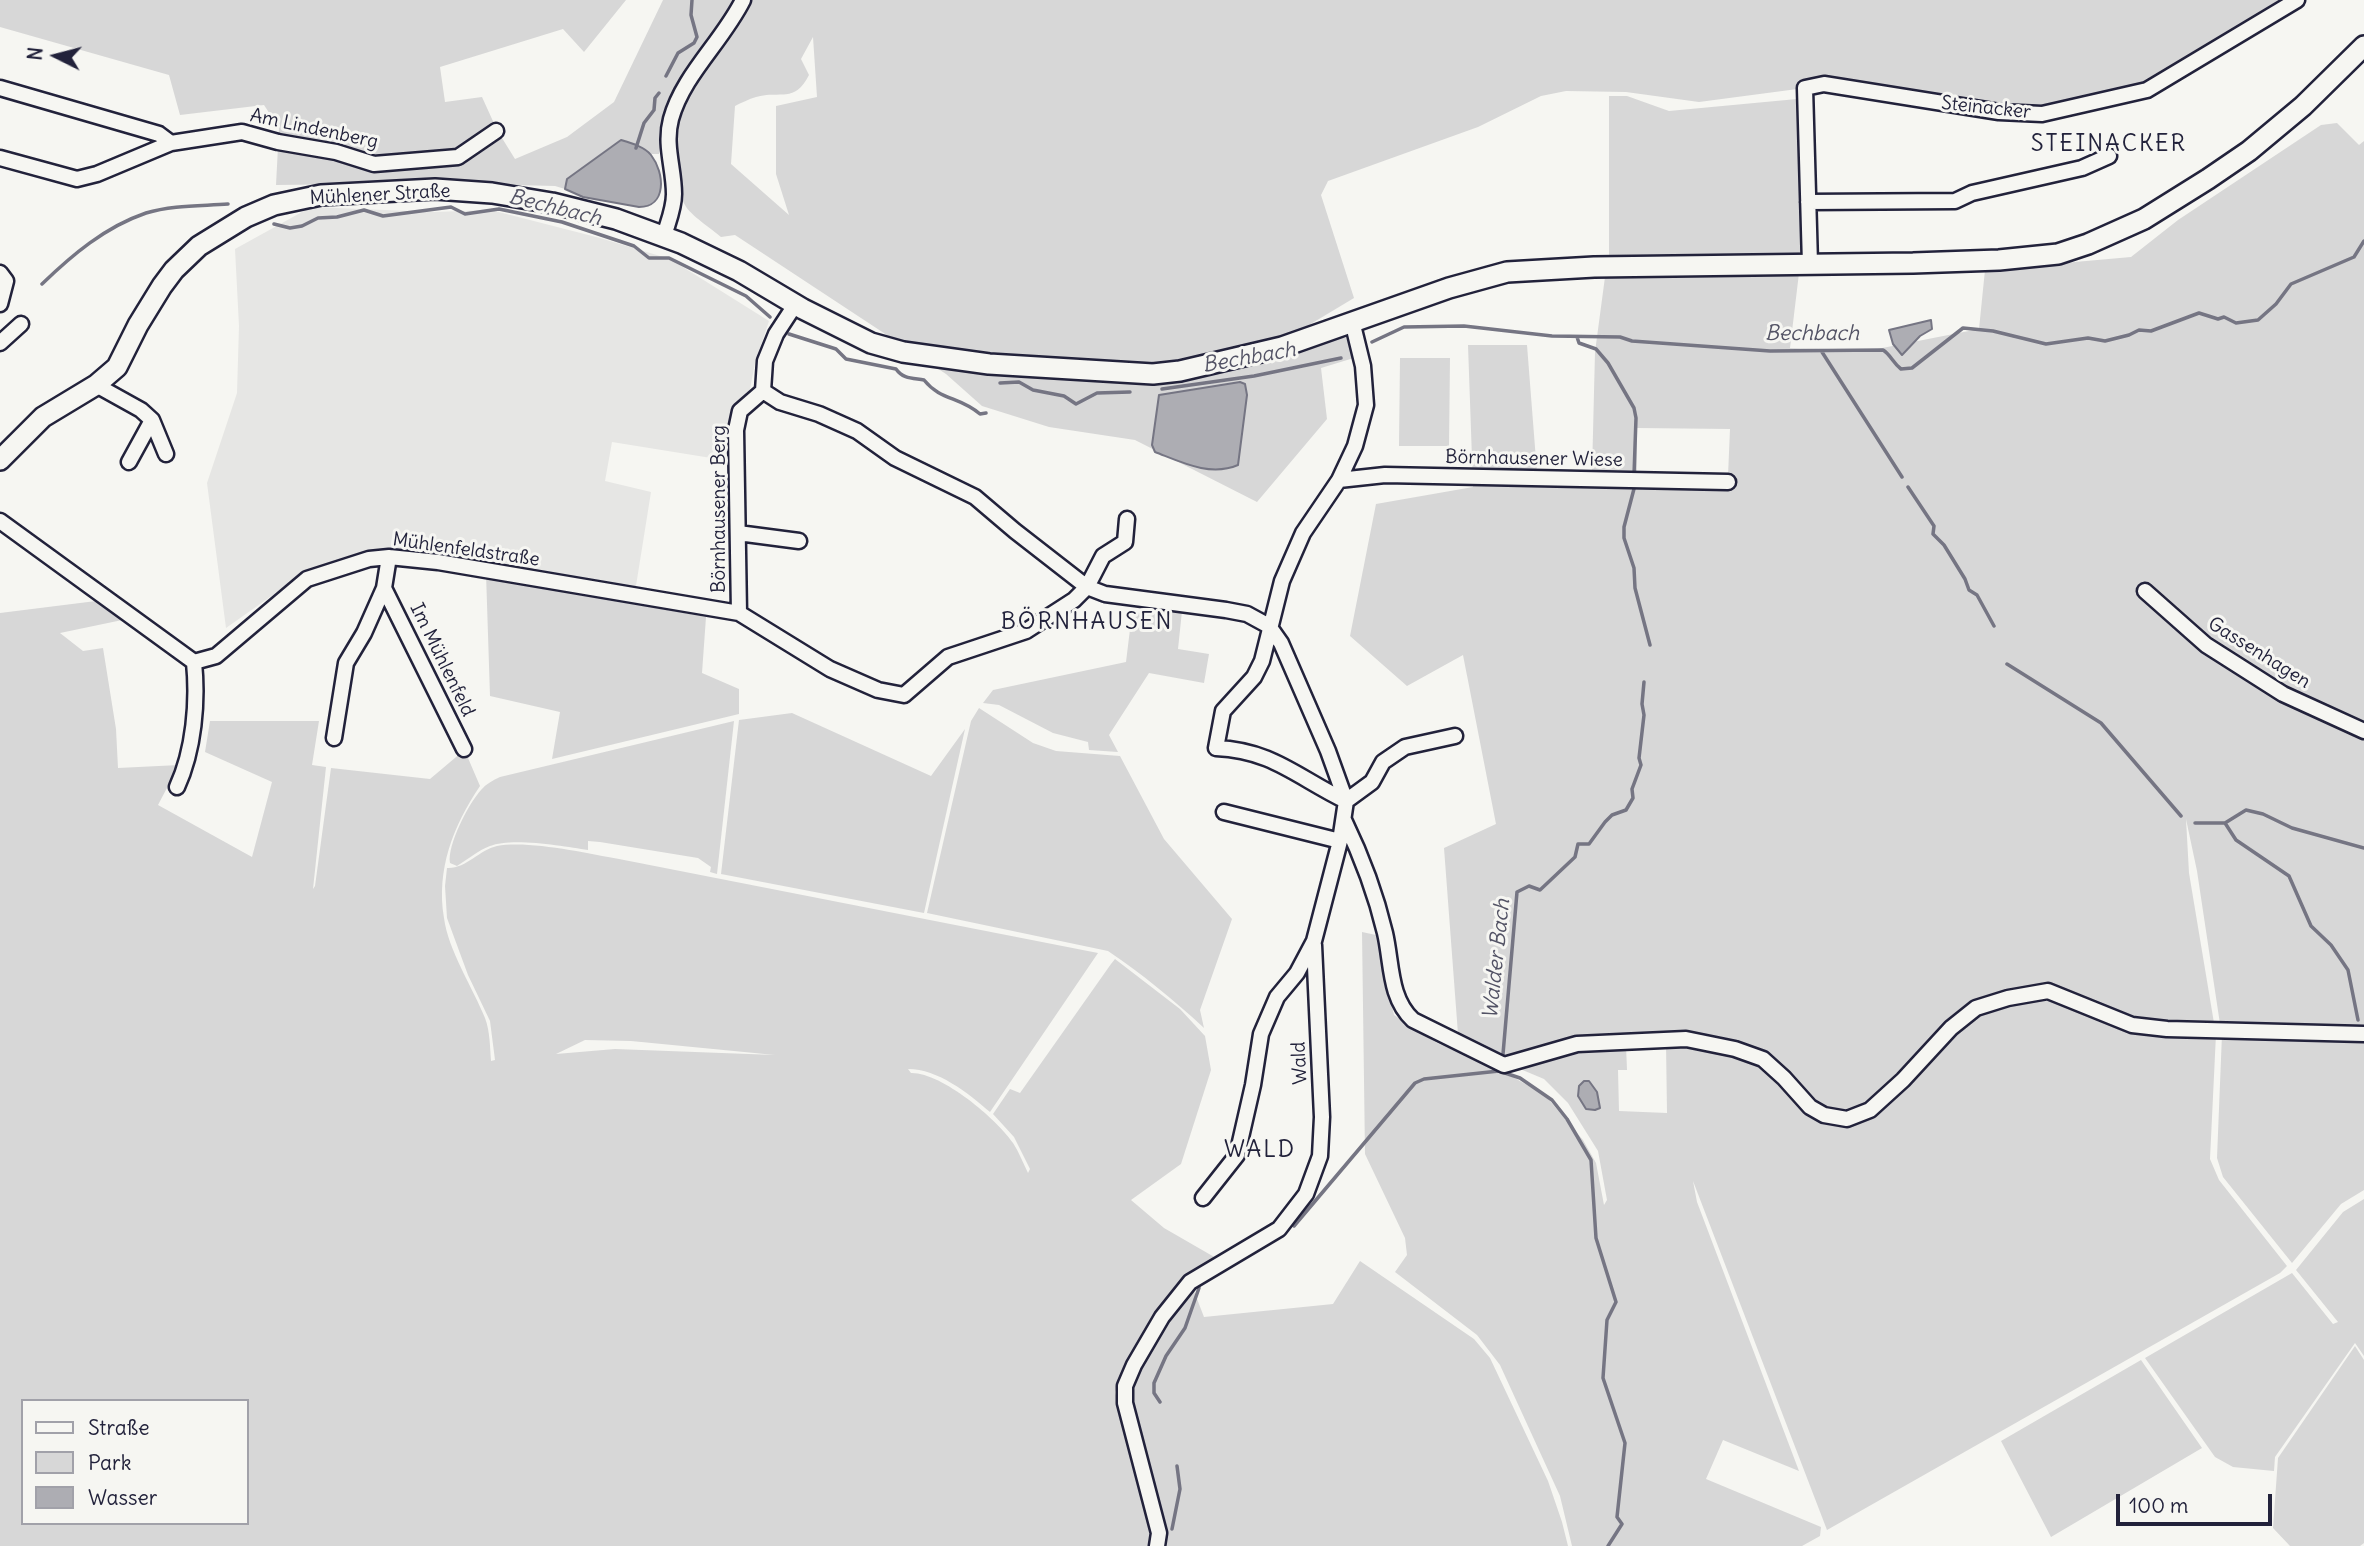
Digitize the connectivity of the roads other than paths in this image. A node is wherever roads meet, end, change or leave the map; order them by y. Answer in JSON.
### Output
{"nodes":[{"id":1,"x":743,"y":0,"type":"edge"},
{"id":2,"x":2297,"y":0,"type":"edge"},
{"id":3,"x":2364,"y":46,"type":"edge"},
{"id":4,"x":0,"y":88,"type":"edge"},
{"id":5,"x":496,"y":131,"type":"dead end"},
{"id":6,"x":171,"y":143,"type":"junction"},
{"id":7,"x":2109,"y":156,"type":"dead end"},
{"id":8,"x":0,"y":158,"type":"edge"},
{"id":9,"x":1808,"y":202,"type":"junction"},
{"id":10,"x":664,"y":236,"type":"junction"},
{"id":11,"x":1810,"y":264,"type":"junction"},
{"id":12,"x":0,"y":273,"type":"edge"},
{"id":13,"x":0,"y":304,"type":"edge"},
{"id":14,"x":799,"y":307,"type":"junction"},
{"id":15,"x":1352,"y":321,"type":"junction"},
{"id":16,"x":21,"y":324,"type":"dead end"},
{"id":17,"x":0,"y":343,"type":"edge"},
{"id":18,"x":96,"y":385,"type":"junction"},
{"id":19,"x":763,"y":391,"type":"junction"},
{"id":20,"x":152,"y":420,"type":"junction"},
{"id":21,"x":166,"y":454,"type":"dead end"},
{"id":22,"x":0,"y":460,"type":"edge"},
{"id":23,"x":129,"y":462,"type":"dead end"},
{"id":24,"x":1339,"y":480,"type":"junction"},
{"id":25,"x":1728,"y":482,"type":"dead end"},
{"id":26,"x":1127,"y":519,"type":"dead end"},
{"id":27,"x":3,"y":529,"type":"edge"},
{"id":28,"x":738,"y":533,"type":"junction"},
{"id":29,"x":799,"y":541,"type":"dead end"},
{"id":30,"x":389,"y":557,"type":"junction"},
{"id":31,"x":1087,"y":587,"type":"junction"},
{"id":32,"x":384,"y":588,"type":"junction"},
{"id":33,"x":2144,"y":590,"type":"dead end"},
{"id":34,"x":739,"y":613,"type":"junction"},
{"id":35,"x":1269,"y":626,"type":"junction"},
{"id":36,"x":194,"y":662,"type":"junction"},
{"id":37,"x":2364,"y":731,"type":"edge"},
{"id":38,"x":1455,"y":736,"type":"dead end"},
{"id":39,"x":334,"y":738,"type":"dead end"},
{"id":40,"x":464,"y":749,"type":"dead end"},
{"id":41,"x":177,"y":786,"type":"dead end"},
{"id":42,"x":1346,"y":801,"type":"junction"},
{"id":43,"x":1224,"y":812,"type":"dead end"},
{"id":44,"x":1344,"y":819,"type":"junction"},
{"id":45,"x":1340,"y":841,"type":"junction"},
{"id":46,"x":1314,"y":942,"type":"junction"},
{"id":47,"x":2364,"y":1034,"type":"edge"},
{"id":48,"x":1203,"y":1198,"type":"dead end"},
{"id":49,"x":1157,"y":1546,"type":"edge"}],
"edges":[{"from":1,"to":10,"type":"street"},
{"from":2,"to":9,"type":"street","name":"Steinacker"},
{"from":3,"to":11,"type":"main road"},
{"from":4,"to":6,"type":"street"},
{"from":5,"to":6,"type":"street","name":"Am Lindenberg"},
{"from":6,"to":8,"type":"street","name":"Am Lindenberg"},
{"from":7,"to":9,"type":"street"},
{"from":9,"to":11,"type":"street","name":"Steinacker"},
{"from":10,"to":14,"type":"main road","name":"Mühlener Straße"},
{"from":10,"to":18,"type":"main road","name":"Mühlener Straße"},
{"from":11,"to":15,"type":"main road","name":"Mühlener Straße"},
{"from":12,"to":13,"type":"street"},
{"from":14,"to":15,"type":"main road","name":"Mühlener Straße"},
{"from":14,"to":19,"type":"street"},
{"from":15,"to":24,"type":"street"},
{"from":16,"to":17,"type":"street"},
{"from":18,"to":20,"type":"street"},
{"from":18,"to":22,"type":"main road","name":"Mühlener Straße"},
{"from":19,"to":28,"type":"street","name":"Börnhausener Berg"},
{"from":19,"to":31,"type":"street"},
{"from":20,"to":21,"type":"street"},
{"from":20,"to":23,"type":"street"},
{"from":24,"to":25,"type":"street","name":"Börnhausener Wiese"},
{"from":24,"to":35,"type":"street"},
{"from":26,"to":31,"type":"street"},
{"from":27,"to":36,"type":"street"},
{"from":28,"to":29,"type":"street"},
{"from":28,"to":34,"type":"street","name":"Börnhausener Berg"},
{"from":30,"to":32,"type":"street","name":"Im Mühlenfeld"},
{"from":30,"to":34,"type":"street","name":"Mühlenfeldstraße"},
{"from":30,"to":36,"type":"street","name":"Mühlenfeldstraße"},
{"from":31,"to":34,"type":"street","name":"Börnhausener Berg"},
{"from":31,"to":35,"type":"street"},
{"from":32,"to":39,"type":"street","name":"Im Mühlenfeld"},
{"from":32,"to":40,"type":"street","name":"Im Mühlenfeld"},
{"from":33,"to":37,"type":"street","name":"Gassenhagen"},
{"from":35,"to":42,"type":"street"},
{"from":35,"to":42,"type":"street"},
{"from":36,"to":41,"type":"street"},
{"from":38,"to":42,"type":"street"},
{"from":42,"to":44,"type":"street"},
{"from":43,"to":45,"type":"street"},
{"from":44,"to":45,"type":"street"},
{"from":44,"to":47,"type":"street"},
{"from":45,"to":46,"type":"street"},
{"from":46,"to":48,"type":"street","name":"Wald"},
{"from":46,"to":49,"type":"street","name":"Wald"}]}
